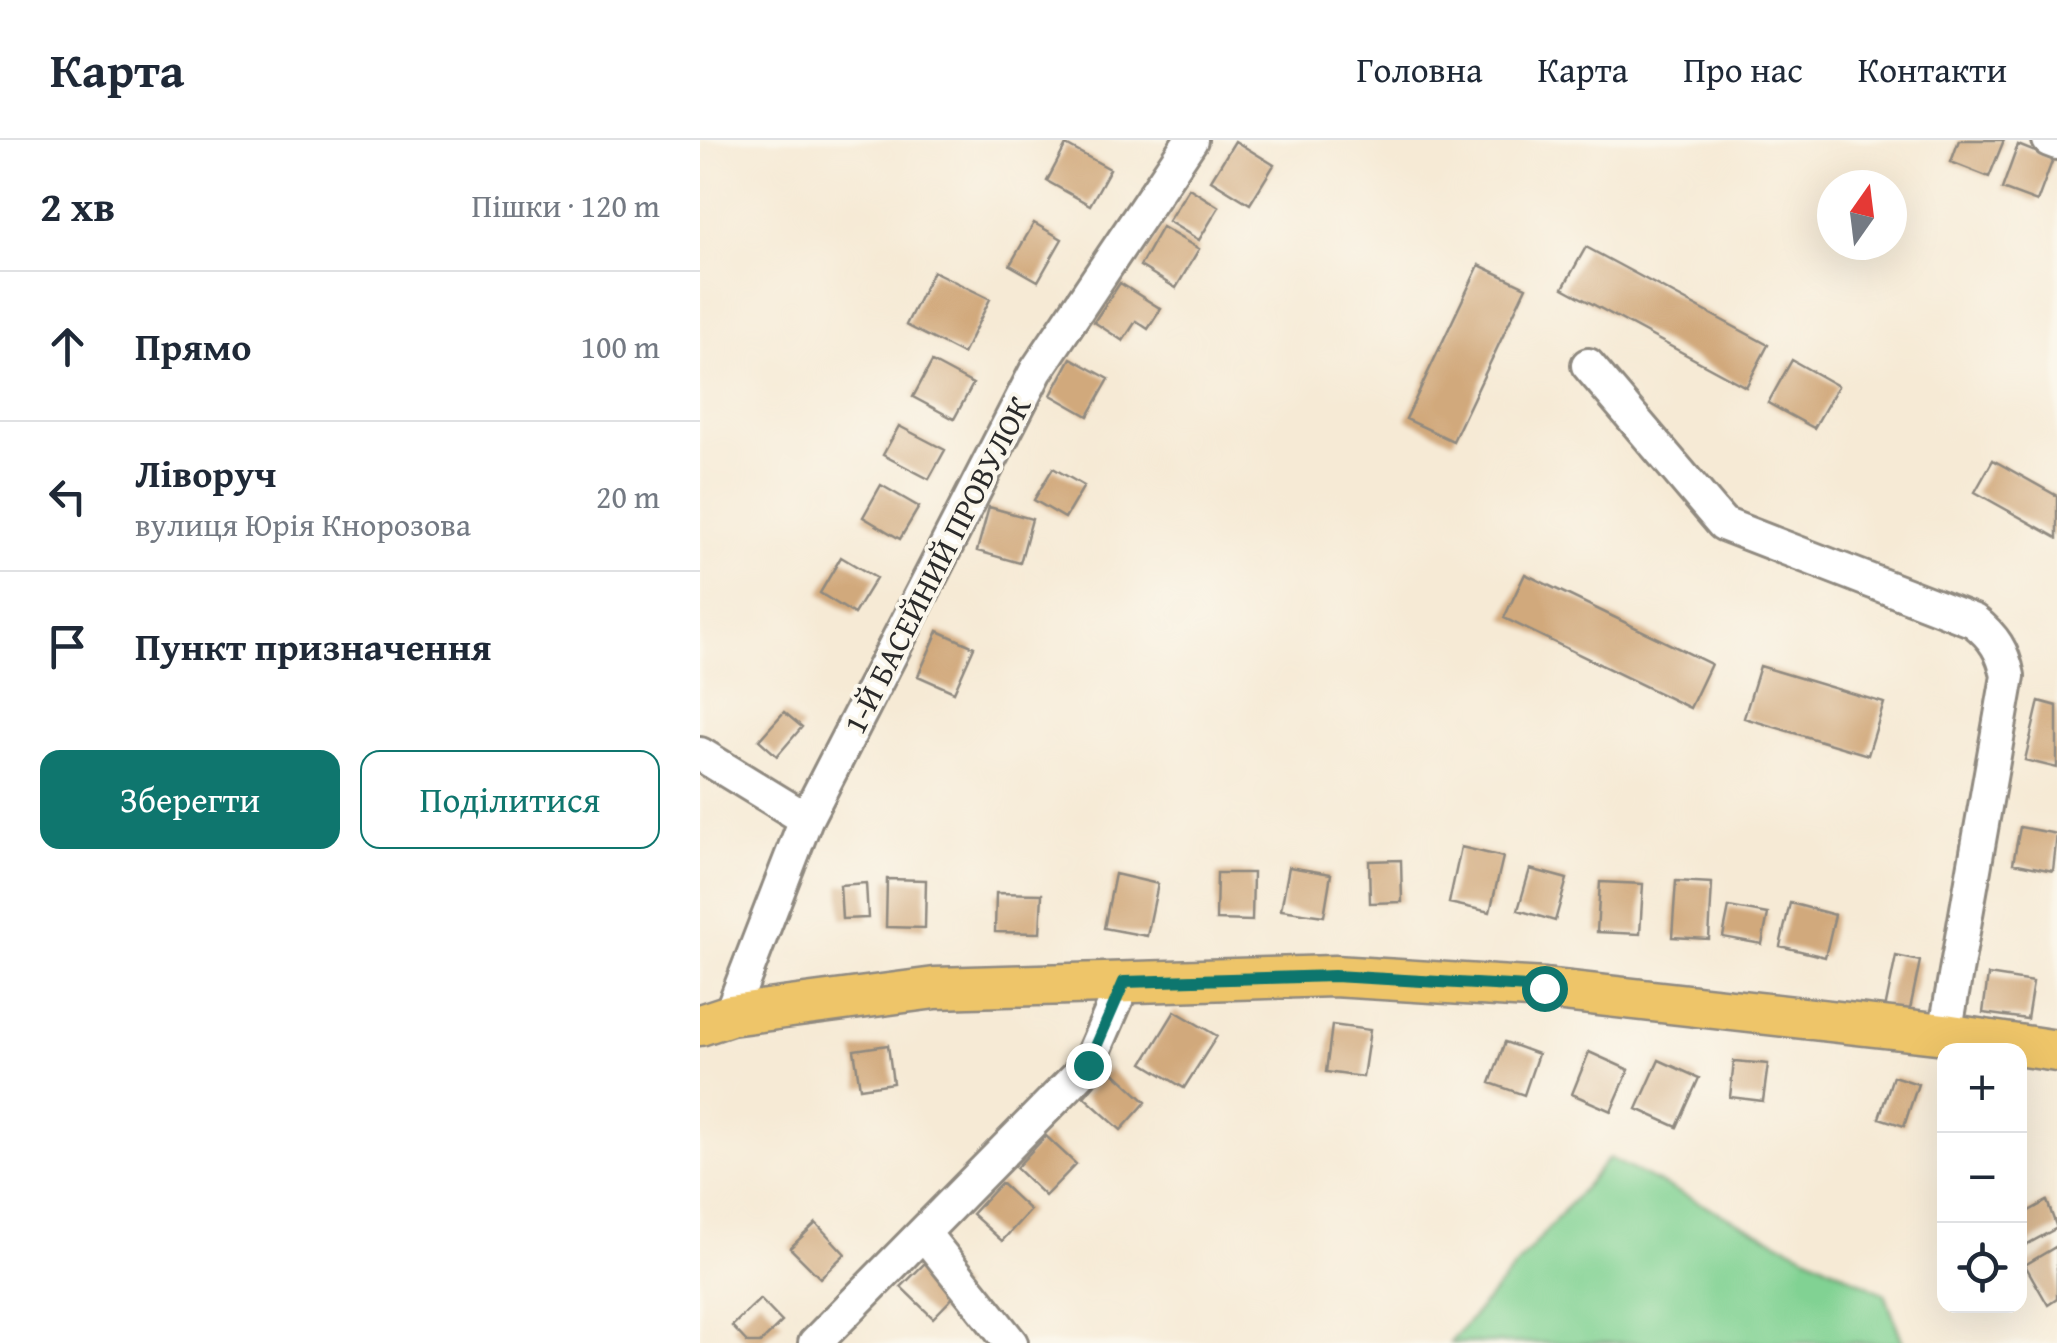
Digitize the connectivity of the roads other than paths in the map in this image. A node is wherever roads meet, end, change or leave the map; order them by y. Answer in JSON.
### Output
{"nodes":[{"id":1,"x":1191,"y":140,"type":"edge"},
{"id":2,"x":2049,"y":140,"type":"edge"},
{"id":3,"x":2057,"y":143,"type":"edge"},
{"id":4,"x":1588,"y":365,"type":"dead end"},
{"id":5,"x":700,"y":754,"type":"edge"},
{"id":6,"x":806,"y":819,"type":"junction"},
{"id":7,"x":1124,"y":982,"type":"junction"},
{"id":8,"x":715,"y":1020,"type":"edge"},
{"id":9,"x":1945,"y":1034,"type":"junction"},
{"id":10,"x":2057,"y":1052,"type":"edge"},
{"id":11,"x":925,"y":1235,"type":"junction"},
{"id":12,"x":815,"y":1343,"type":"edge"},
{"id":13,"x":1011,"y":1343,"type":"edge"}],
"edges":[{"from":1,"to":6,"type":"street","name":"1-Й БАСЕЙНИЙ ПРОВУЛОК"},
{"from":2,"to":3,"type":"street"},
{"from":4,"to":9,"type":"street"},
{"from":5,"to":6,"type":"street"},
{"from":6,"to":8,"type":"street","name":"1-Й БАСЕЙНИЙ ПРОВУЛОК"},
{"from":7,"to":8,"type":"main road"},
{"from":7,"to":9,"type":"main road"},
{"from":7,"to":11,"type":"street"},
{"from":9,"to":10,"type":"main road"},
{"from":11,"to":12,"type":"street"},
{"from":11,"to":13,"type":"street"}]}
